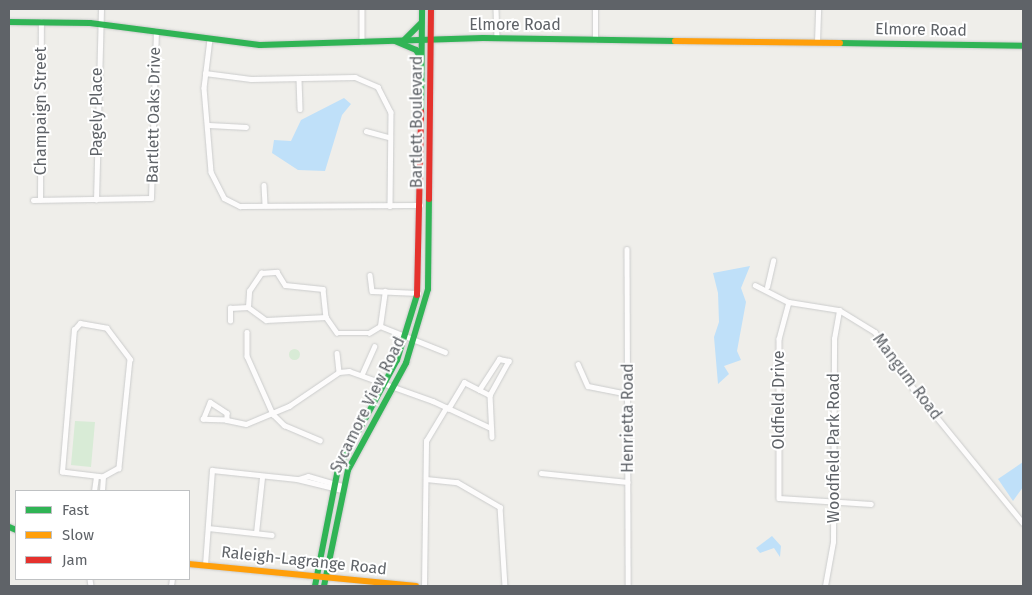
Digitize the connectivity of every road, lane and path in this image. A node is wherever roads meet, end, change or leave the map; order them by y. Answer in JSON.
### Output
{"nodes":[{"id":1,"x":101,"y":9,"type":"edge"},
{"id":2,"x":362,"y":9,"type":"edge"},
{"id":3,"x":422,"y":9,"type":"edge"},
{"id":4,"x":431,"y":9,"type":"edge"},
{"id":5,"x":496,"y":9,"type":"edge"},
{"id":6,"x":595,"y":9,"type":"edge"},
{"id":7,"x":818,"y":9,"type":"edge"},
{"id":8,"x":9,"y":22,"type":"edge"},
{"id":9,"x":41,"y":22,"type":"junction"},
{"id":10,"x":422,"y":22,"type":"junction"},
{"id":11,"x":99,"y":24,"type":"junction"},
{"id":12,"x":156,"y":31,"type":"junction"},
{"id":13,"x":497,"y":38,"type":"junction"},
{"id":14,"x":210,"y":39,"type":"junction"},
{"id":15,"x":393,"y":40,"type":"junction"},
{"id":16,"x":404,"y":40,"type":"junction"},
{"id":17,"x":422,"y":40,"type":"junction"},
{"id":18,"x":432,"y":40,"type":"junction"},
{"id":19,"x":595,"y":40,"type":"junction"},
{"id":20,"x":362,"y":42,"type":"junction"},
{"id":21,"x":817,"y":42,"type":"junction"},
{"id":22,"x":1023,"y":46,"type":"edge"},
{"id":23,"x":422,"y":59,"type":"junction"},
{"id":24,"x":205,"y":72,"type":"junction"},
{"id":25,"x":299,"y":79,"type":"junction"},
{"id":26,"x":300,"y":109,"type":"dead end"},
{"id":27,"x":209,"y":125,"type":"junction"},
{"id":28,"x":246,"y":127,"type":"dead end"},
{"id":29,"x":366,"y":131,"type":"dead end"},
{"id":30,"x":422,"y":136,"type":"junction"},
{"id":31,"x":431,"y":136,"type":"junction"},
{"id":32,"x":389,"y":137,"type":"junction"},
{"id":33,"x":264,"y":185,"type":"dead end"},
{"id":34,"x":33,"y":200,"type":"dead end"},
{"id":35,"x":40,"y":200,"type":"junction"},
{"id":36,"x":96,"y":200,"type":"junction"},
{"id":37,"x":265,"y":205,"type":"junction"},
{"id":38,"x":422,"y":205,"type":"junction"},
{"id":39,"x":390,"y":206,"type":"junction"},
{"id":40,"x":422,"y":234,"type":"joint"},
{"id":41,"x":430,"y":234,"type":"joint"},
{"id":42,"x":627,"y":249,"type":"dead end"},
{"id":43,"x":773,"y":261,"type":"dead end"},
{"id":44,"x":421,"y":266,"type":"junction"},
{"id":45,"x":430,"y":266,"type":"junction"},
{"id":46,"x":370,"y":275,"type":"dead end"},
{"id":47,"x":756,"y":285,"type":"dead end"},
{"id":48,"x":767,"y":288,"type":"junction"},
{"id":49,"x":385,"y":291,"type":"junction"},
{"id":50,"x":418,"y":293,"type":"junction"},
{"id":51,"x":789,"y":302,"type":"junction"},
{"id":52,"x":248,"y":307,"type":"junction"},
{"id":53,"x":839,"y":310,"type":"junction"},
{"id":54,"x":326,"y":317,"type":"junction"},
{"id":55,"x":230,"y":321,"type":"dead end"},
{"id":56,"x":380,"y":326,"type":"junction"},
{"id":57,"x":248,"y":332,"type":"dead end"},
{"id":58,"x":412,"y":335,"type":"junction"},
{"id":59,"x":374,"y":347,"type":"dead end"},
{"id":60,"x":337,"y":352,"type":"dead end"},
{"id":61,"x":445,"y":352,"type":"dead end"},
{"id":62,"x":578,"y":364,"type":"dead end"},
{"id":63,"x":339,"y":372,"type":"junction"},
{"id":64,"x":362,"y":374,"type":"junction"},
{"id":65,"x":388,"y":385,"type":"junction"},
{"id":66,"x":479,"y":390,"type":"junction"},
{"id":67,"x":628,"y":394,"type":"junction"},
{"id":68,"x":490,"y":395,"type":"junction"},
{"id":69,"x":447,"y":409,"type":"junction"},
{"id":70,"x":273,"y":414,"type":"junction"},
{"id":71,"x":227,"y":420,"type":"junction"},
{"id":72,"x":491,"y":428,"type":"junction"},
{"id":73,"x":492,"y":437,"type":"dead end"},
{"id":74,"x":320,"y":440,"type":"dead end"},
{"id":75,"x":542,"y":473,"type":"dead end"},
{"id":76,"x":96,"y":477,"type":"junction"},
{"id":77,"x":103,"y":477,"type":"junction"},
{"id":78,"x":262,"y":478,"type":"junction"},
{"id":79,"x":426,"y":479,"type":"junction"},
{"id":80,"x":628,"y":482,"type":"junction"},
{"id":81,"x":334,"y":485,"type":"junction"},
{"id":82,"x":343,"y":488,"type":"junction"},
{"id":83,"x":94,"y":490,"type":"edge"},
{"id":84,"x":102,"y":490,"type":"edge"},
{"id":85,"x":834,"y":502,"type":"junction"},
{"id":86,"x":871,"y":504,"type":"dead end"},
{"id":87,"x":328,"y":509,"type":"junction"},
{"id":88,"x":337,"y":510,"type":"junction"},
{"id":89,"x":1023,"y":523,"type":"edge"},
{"id":90,"x":208,"y":528,"type":"junction"},
{"id":91,"x":256,"y":533,"type":"junction"},
{"id":92,"x":272,"y":535,"type":"dead end"},
{"id":93,"x":323,"y":539,"type":"junction"},
{"id":94,"x":331,"y":540,"type":"junction"},
{"id":95,"x":190,"y":564,"type":"edge"},
{"id":96,"x":205,"y":565,"type":"junction"},
{"id":97,"x":317,"y":575,"type":"junction"},
{"id":98,"x":325,"y":576,"type":"junction"},
{"id":99,"x":315,"y":586,"type":"edge"},
{"id":100,"x":324,"y":586,"type":"edge"},
{"id":101,"x":416,"y":586,"type":"edge"},
{"id":102,"x":424,"y":586,"type":"edge"},
{"id":103,"x":504,"y":586,"type":"edge"},
{"id":104,"x":628,"y":586,"type":"edge"},
{"id":105,"x":825,"y":586,"type":"edge"}],
"edges":[{"from":1,"to":11,"type":"street","name":"Pagely Place"},
{"from":2,"to":20,"type":"street"},
{"from":3,"to":10,"type":"main road","name":"Bartlett Boulevard"},
{"from":4,"to":18,"type":"main road","name":"Bartlett Boulevard"},
{"from":5,"to":13,"type":"street"},
{"from":6,"to":19,"type":"street"},
{"from":7,"to":21,"type":"street"},
{"from":8,"to":9,"type":"main road","name":"Elmore Road"},
{"from":9,"to":11,"type":"main road","name":"Elmore Road"},
{"from":9,"to":35,"type":"street","name":"Champaign Street"},
{"from":10,"to":16,"type":"main road"},
{"from":10,"to":17,"type":"main road","name":"Bartlett Boulevard"},
{"from":11,"to":12,"type":"main road","name":"Elmore Road"},
{"from":11,"to":36,"type":"street","name":"Pagely Place"},
{"from":12,"to":14,"type":"main road","name":"Elmore Road"},
{"from":12,"to":36,"type":"street","name":"Bartlett Oaks Drive"},
{"from":13,"to":18,"type":"main road","name":"Elmore Road"},
{"from":13,"to":19,"type":"main road","name":"Elmore Road"},
{"from":14,"to":20,"type":"main road","name":"Elmore Road"},
{"from":14,"to":24,"type":"street"},
{"from":15,"to":16,"type":"main road","name":"Elmore Road"},
{"from":15,"to":20,"type":"main road","name":"Elmore Road"},
{"from":15,"to":23,"type":"main road"},
{"from":16,"to":17,"type":"main road","name":"Elmore Road"},
{"from":17,"to":18,"type":"main road","name":"Elmore Road"},
{"from":17,"to":23,"type":"main road","name":"Bartlett Boulevard"},
{"from":18,"to":31,"type":"main road","name":"Bartlett Boulevard"},
{"from":19,"to":21,"type":"main road","name":"Elmore Road"},
{"from":21,"to":22,"type":"main road","name":"Elmore Road"},
{"from":23,"to":30,"type":"main road","name":"Bartlett Boulevard"},
{"from":24,"to":25,"type":"street"},
{"from":24,"to":27,"type":"street"},
{"from":25,"to":26,"type":"street"},
{"from":25,"to":32,"type":"street"},
{"from":27,"to":28,"type":"street"},
{"from":27,"to":37,"type":"street"},
{"from":29,"to":32,"type":"street"},
{"from":30,"to":31,"type":"main road"},
{"from":30,"to":38,"type":"main road","name":"Bartlett Boulevard"},
{"from":31,"to":41,"type":"main road","name":"Bartlett Boulevard"},
{"from":32,"to":39,"type":"street"},
{"from":33,"to":37,"type":"street"},
{"from":34,"to":35,"type":"street"},
{"from":35,"to":36,"type":"street"},
{"from":37,"to":39,"type":"street"},
{"from":38,"to":39,"type":"street"},
{"from":38,"to":40,"type":"main road","name":"Bartlett Boulevard"},
{"from":40,"to":44,"type":"main road","name":"Sycamore View Road"},
{"from":41,"to":45,"type":"main road","name":"Sycamore View Road"},
{"from":42,"to":67,"type":"street","name":"Henrietta Road"},
{"from":43,"to":48,"type":"street"},
{"from":44,"to":45,"type":"main road"},
{"from":44,"to":50,"type":"main road","name":"Sycamore View Road"},
{"from":45,"to":58,"type":"main road","name":"Sycamore View Road"},
{"from":46,"to":49,"type":"street"},
{"from":47,"to":48,"type":"street","name":"Mangum Road"},
{"from":48,"to":51,"type":"street","name":"Mangum Road"},
{"from":49,"to":50,"type":"street"},
{"from":49,"to":56,"type":"street"},
{"from":50,"to":58,"type":"main road","name":"Sycamore View Road"},
{"from":51,"to":53,"type":"street","name":"Mangum Road"},
{"from":51,"to":85,"type":"street","name":"Oldfield Drive"},
{"from":52,"to":54,"type":"street"},
{"from":52,"to":54,"type":"street"},
{"from":52,"to":55,"type":"street"},
{"from":53,"to":85,"type":"street","name":"Woodfield Park Road"},
{"from":53,"to":89,"type":"street","name":"Mangum Road"},
{"from":54,"to":56,"type":"street"},
{"from":56,"to":58,"type":"street"},
{"from":57,"to":70,"type":"street"},
{"from":58,"to":61,"type":"street"},
{"from":58,"to":65,"type":"main road","name":"Sycamore View Road"},
{"from":59,"to":64,"type":"street"},
{"from":60,"to":63,"type":"street"},
{"from":62,"to":67,"type":"street"},
{"from":63,"to":64,"type":"street"},
{"from":63,"to":70,"type":"street"},
{"from":64,"to":65,"type":"street"},
{"from":65,"to":69,"type":"street"},
{"from":65,"to":81,"type":"main road","name":"Sycamore View Road"},
{"from":65,"to":82,"type":"main road","name":"Sycamore View Road"},
{"from":66,"to":68,"type":"street"},
{"from":66,"to":68,"type":"street"},
{"from":66,"to":69,"type":"street"},
{"from":67,"to":80,"type":"street","name":"Henrietta Road"},
{"from":68,"to":72,"type":"street"},
{"from":69,"to":72,"type":"street"},
{"from":69,"to":79,"type":"street"},
{"from":70,"to":71,"type":"street"},
{"from":70,"to":74,"type":"street"},
{"from":71,"to":71,"type":"street"},
{"from":72,"to":73,"type":"street"},
{"from":75,"to":80,"type":"street"},
{"from":76,"to":77,"type":"street"},
{"from":76,"to":77,"type":"street"},
{"from":76,"to":83,"type":"street"},
{"from":77,"to":84,"type":"street"},
{"from":78,"to":81,"type":"street"},
{"from":78,"to":90,"type":"street"},
{"from":78,"to":91,"type":"street"},
{"from":79,"to":102,"type":"street"},
{"from":79,"to":103,"type":"street"},
{"from":80,"to":104,"type":"street","name":"Henrietta Road"},
{"from":81,"to":82,"type":"street"},
{"from":81,"to":87,"type":"main road","name":"Sycamore View Road"},
{"from":82,"to":88,"type":"main road","name":"Sycamore View Road"},
{"from":85,"to":86,"type":"street"},
{"from":85,"to":105,"type":"street","name":"Woodfield Park Road"},
{"from":87,"to":88,"type":"main road"},
{"from":87,"to":93,"type":"main road","name":"Sycamore View Road"},
{"from":88,"to":94,"type":"main road","name":"Sycamore View Road"},
{"from":90,"to":91,"type":"street"},
{"from":90,"to":96,"type":"street"},
{"from":91,"to":92,"type":"street"},
{"from":93,"to":94,"type":"main road"},
{"from":93,"to":97,"type":"main road","name":"Sycamore View Road"},
{"from":94,"to":98,"type":"main road","name":"Sycamore View Road"},
{"from":95,"to":96,"type":"main road","name":"Raleigh-Lagrange Road"},
{"from":96,"to":97,"type":"main road","name":"Raleigh-Lagrange Road"},
{"from":97,"to":98,"type":"main road","name":"Raleigh-Lagrange Road"},
{"from":97,"to":99,"type":"main road","name":"Sycamore View Road"},
{"from":98,"to":100,"type":"main road","name":"Sycamore View Road"},
{"from":98,"to":101,"type":"main road","name":"Raleigh-Lagrange Road"}]}
